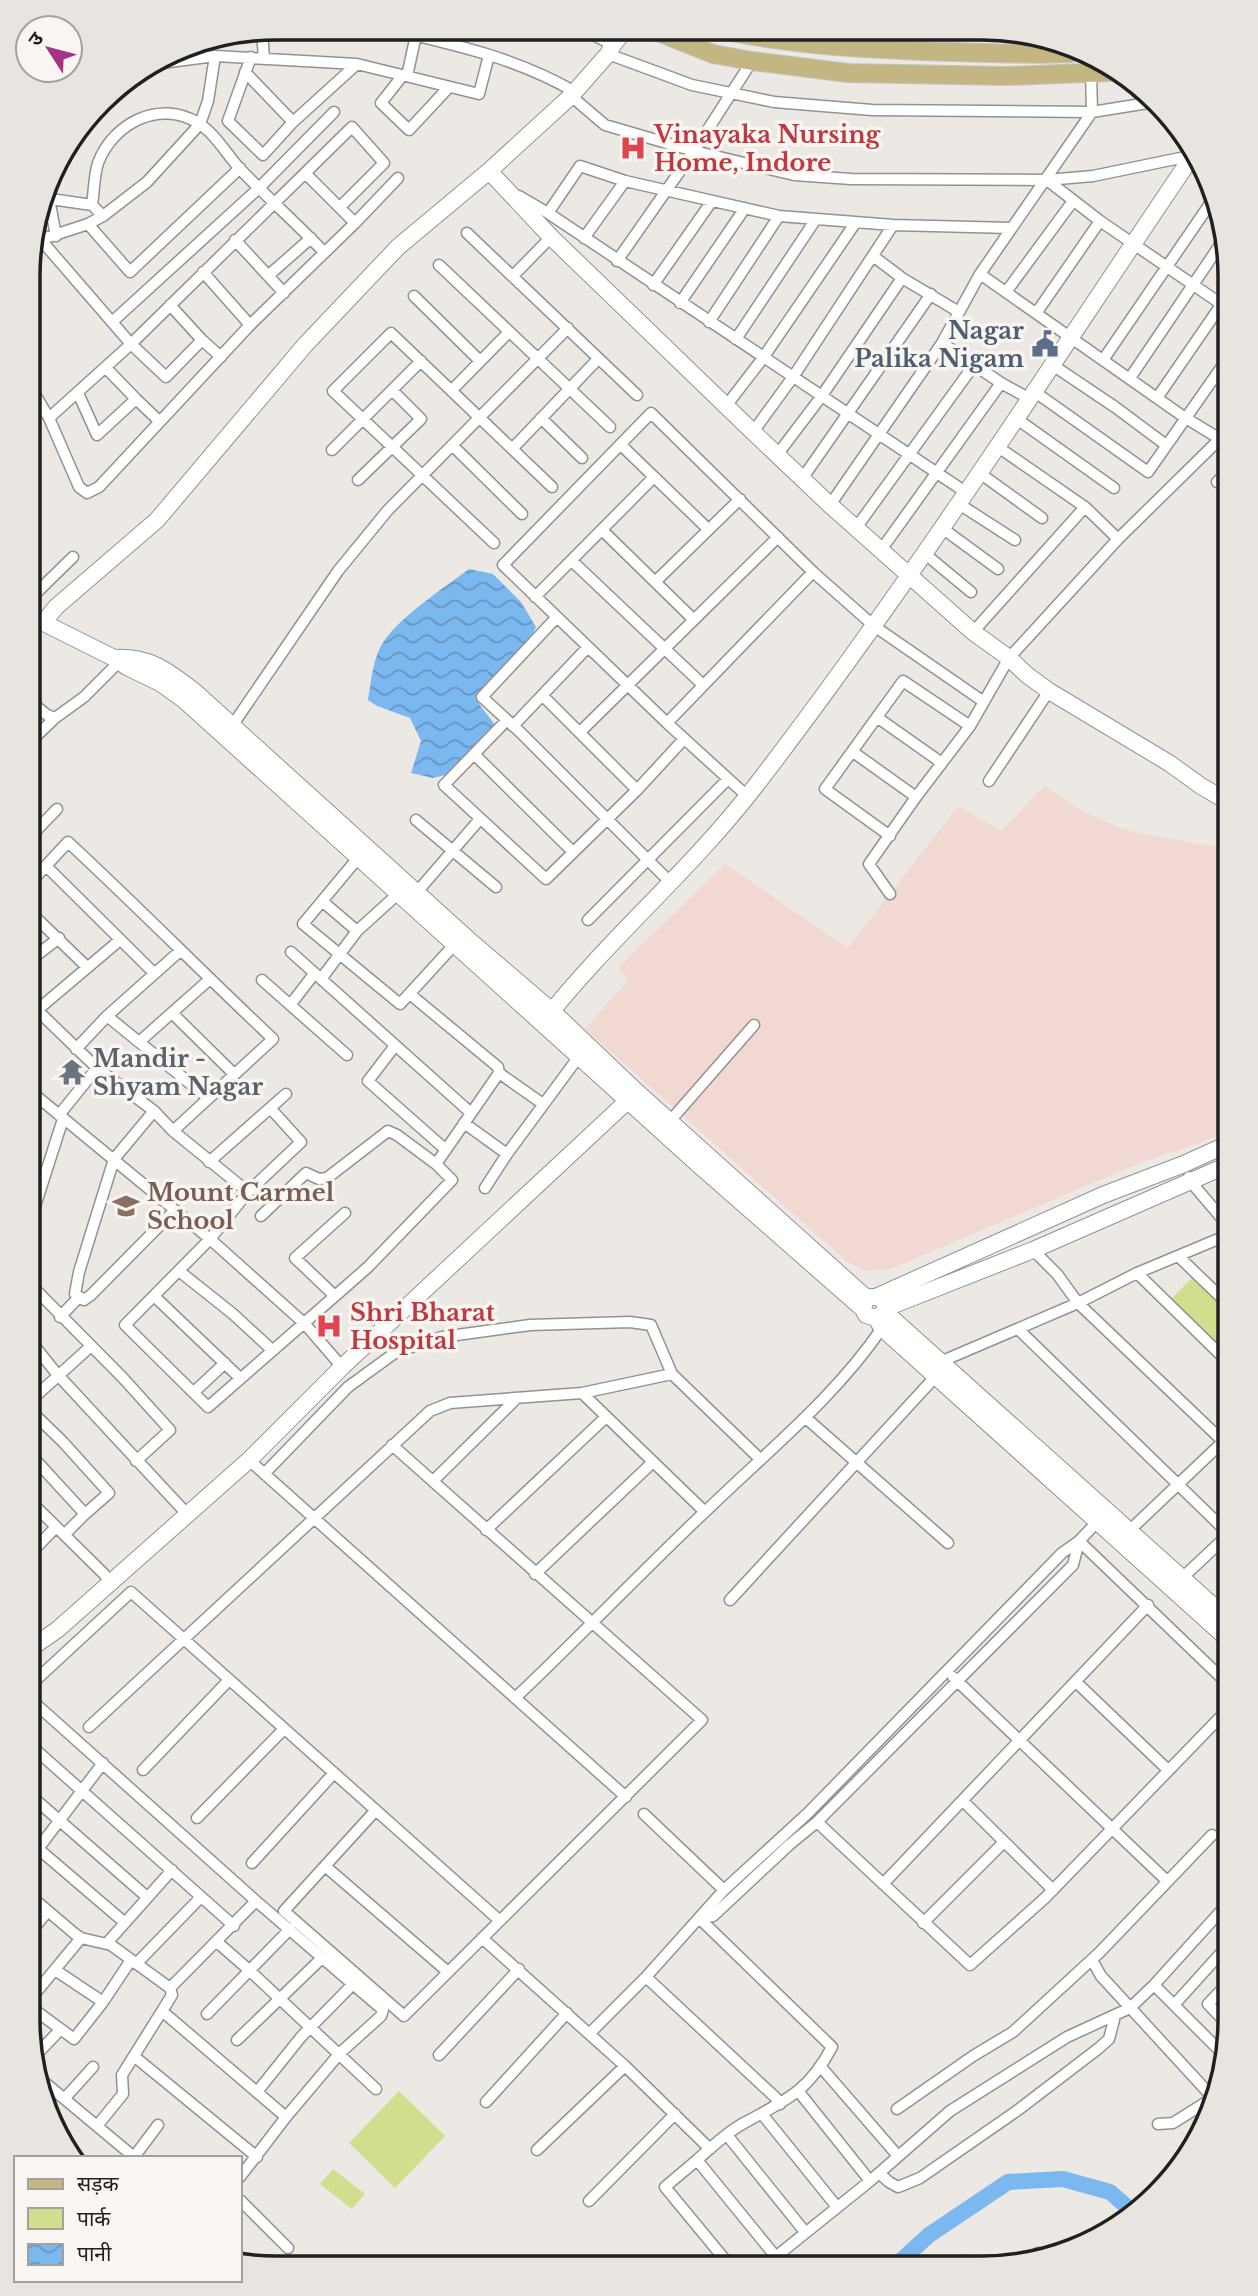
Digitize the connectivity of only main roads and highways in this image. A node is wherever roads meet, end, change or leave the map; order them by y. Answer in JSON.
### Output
{"nodes":[{"id":1,"x":678,"y":40,"type":"edge"},
{"id":2,"x":775,"y":40,"type":"edge"},
{"id":3,"x":1053,"y":52,"type":"edge"},
{"id":4,"x":1099,"y":72,"type":"edge"}],
"edges":[{"from":1,"to":4,"type":"main road"},
{"from":2,"to":3,"type":"main road"}]}
